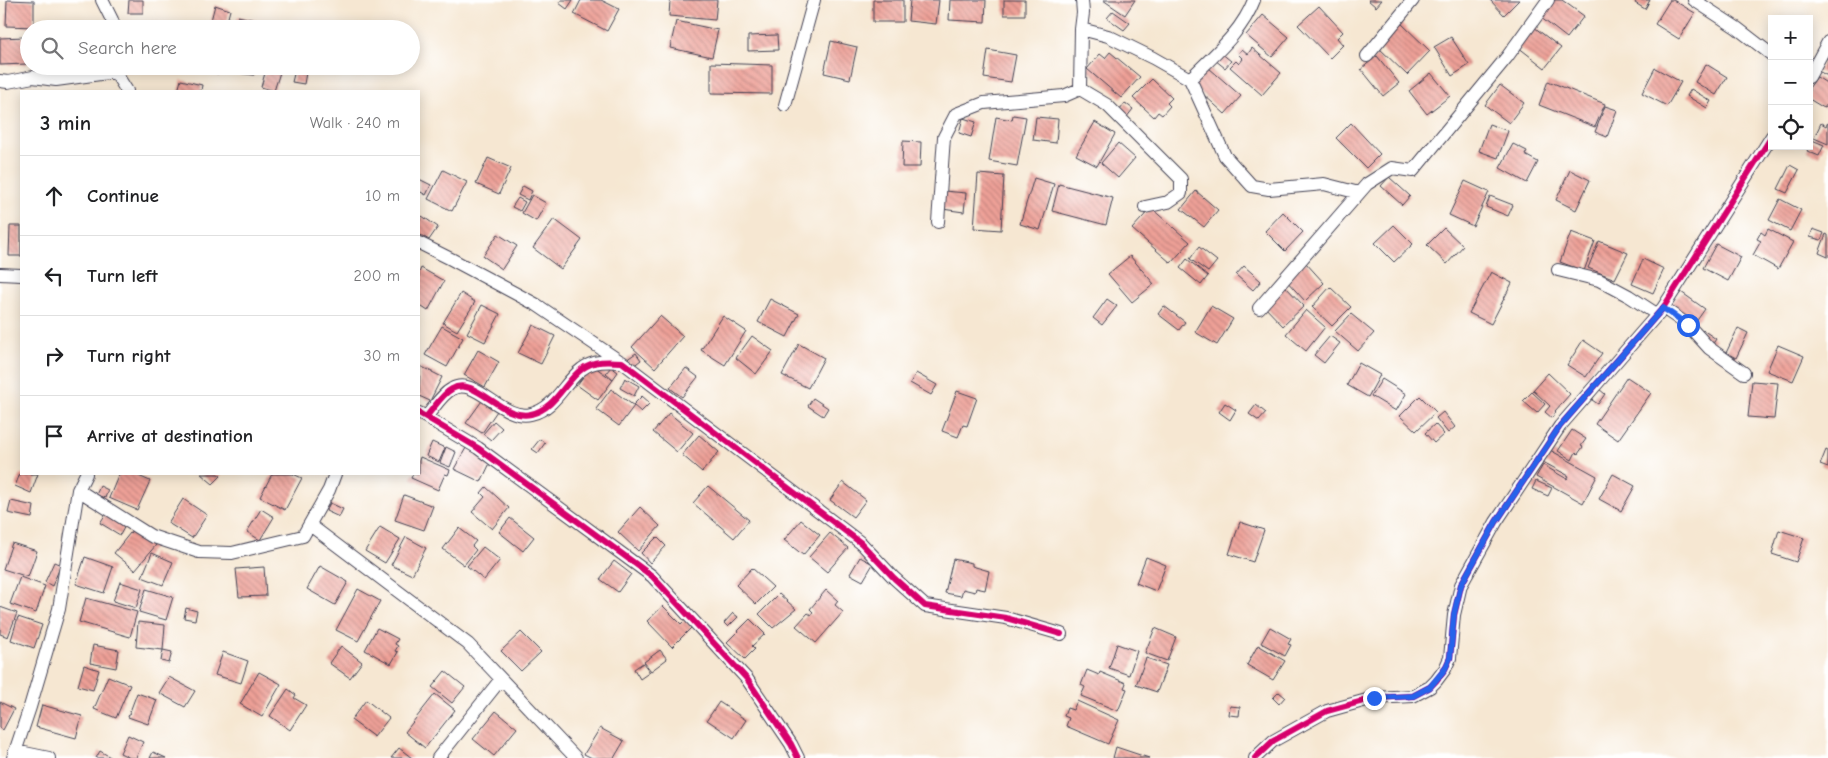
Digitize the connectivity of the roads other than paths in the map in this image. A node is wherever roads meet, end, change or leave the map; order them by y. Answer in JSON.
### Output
{"nodes":[{"id":1,"x":102,"y":0,"type":"edge"},
{"id":2,"x":814,"y":0,"type":"edge"},
{"id":3,"x":1082,"y":0,"type":"edge"},
{"id":4,"x":1254,"y":0,"type":"edge"},
{"id":5,"x":1413,"y":0,"type":"edge"},
{"id":6,"x":1548,"y":0,"type":"edge"},
{"id":7,"x":1694,"y":0,"type":"edge"},
{"id":8,"x":112,"y":20,"type":"edge"},
{"id":9,"x":1081,"y":28,"type":"junction"},
{"id":10,"x":1828,"y":42,"type":"edge"},
{"id":11,"x":1768,"y":52,"type":"edge"},
{"id":12,"x":1367,"y":56,"type":"dead end"},
{"id":13,"x":1813,"y":70,"type":"edge"},
{"id":14,"x":83,"y":75,"type":"edge"},
{"id":15,"x":118,"y":75,"type":"edge"},
{"id":16,"x":1190,"y":79,"type":"junction"},
{"id":17,"x":0,"y":81,"type":"edge"},
{"id":18,"x":1080,"y":89,"type":"junction"},
{"id":19,"x":126,"y":90,"type":"edge"},
{"id":20,"x":785,"y":105,"type":"dead end"},
{"id":21,"x":1768,"y":142,"type":"edge"},
{"id":22,"x":1359,"y":193,"type":"junction"},
{"id":23,"x":1144,"y":207,"type":"dead end"},
{"id":24,"x":938,"y":222,"type":"dead end"},
{"id":25,"x":420,"y":244,"type":"edge"},
{"id":26,"x":1558,"y":270,"type":"dead end"},
{"id":27,"x":0,"y":274,"type":"edge"},
{"id":28,"x":20,"y":275,"type":"edge"},
{"id":29,"x":1260,"y":308,"type":"dead end"},
{"id":30,"x":1660,"y":312,"type":"junction"},
{"id":31,"x":622,"y":362,"type":"junction"},
{"id":32,"x":1744,"y":373,"type":"dead end"},
{"id":33,"x":422,"y":415,"type":"edge"},
{"id":34,"x":86,"y":475,"type":"edge"},
{"id":35,"x":335,"y":475,"type":"edge"},
{"id":36,"x":78,"y":490,"type":"junction"},
{"id":37,"x":310,"y":525,"type":"junction"},
{"id":38,"x":1061,"y":634,"type":"dead end"},
{"id":39,"x":501,"y":679,"type":"junction"},
{"id":40,"x":14,"y":754,"type":"edge"},
{"id":41,"x":49,"y":758,"type":"edge"},
{"id":42,"x":438,"y":758,"type":"edge"},
{"id":43,"x":576,"y":758,"type":"edge"},
{"id":44,"x":798,"y":758,"type":"edge"},
{"id":45,"x":1255,"y":758,"type":"edge"}],
"edges":[{"from":1,"to":8,"type":"street"},
{"from":2,"to":20,"type":"street"},
{"from":3,"to":9,"type":"street"},
{"from":4,"to":16,"type":"street"},
{"from":5,"to":12,"type":"street"},
{"from":6,"to":22,"type":"street"},
{"from":7,"to":11,"type":"street"},
{"from":9,"to":16,"type":"street"},
{"from":9,"to":18,"type":"street"},
{"from":10,"to":13,"type":"street"},
{"from":14,"to":17,"type":"street"},
{"from":15,"to":19,"type":"street"},
{"from":16,"to":22,"type":"street"},
{"from":18,"to":23,"type":"street"},
{"from":18,"to":24,"type":"street"},
{"from":21,"to":30,"type":"street"},
{"from":22,"to":29,"type":"street"},
{"from":25,"to":31,"type":"street"},
{"from":26,"to":30,"type":"street"},
{"from":27,"to":28,"type":"street"},
{"from":30,"to":32,"type":"street"},
{"from":30,"to":45,"type":"street"},
{"from":31,"to":33,"type":"street"},
{"from":31,"to":38,"type":"street"},
{"from":33,"to":44,"type":"street"},
{"from":34,"to":36,"type":"street"},
{"from":35,"to":37,"type":"street"},
{"from":36,"to":37,"type":"street"},
{"from":36,"to":40,"type":"street"},
{"from":37,"to":39,"type":"street"},
{"from":39,"to":42,"type":"street"},
{"from":39,"to":43,"type":"street"},
{"from":40,"to":41,"type":"street"}]}
